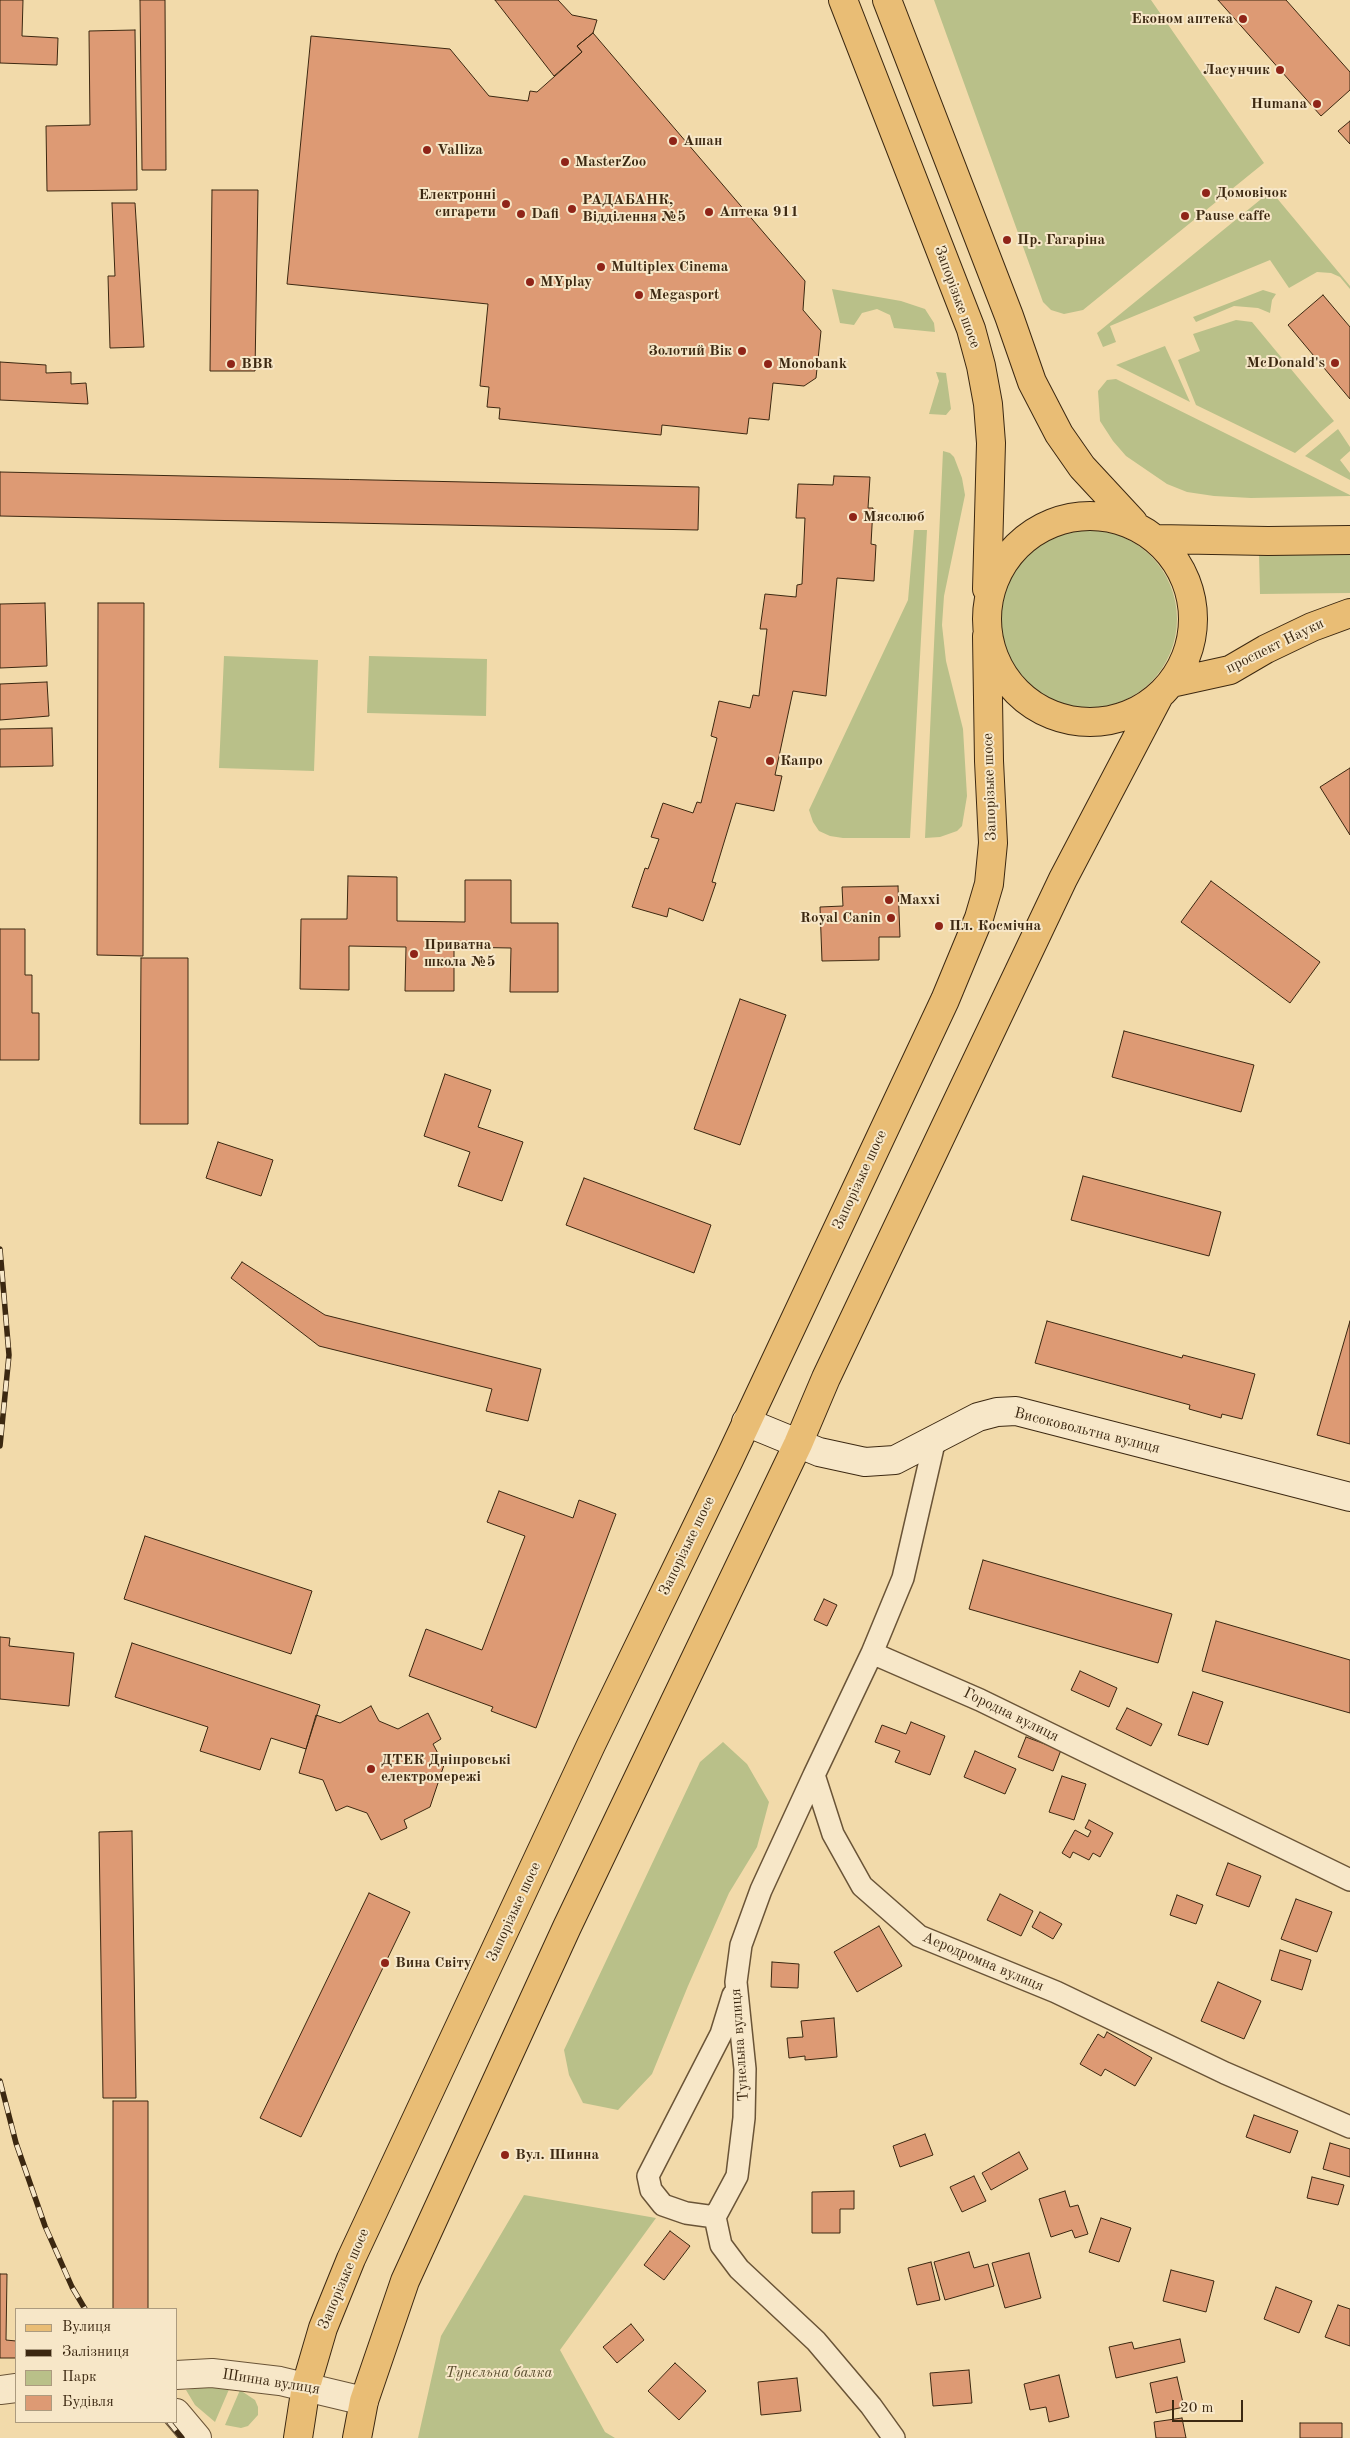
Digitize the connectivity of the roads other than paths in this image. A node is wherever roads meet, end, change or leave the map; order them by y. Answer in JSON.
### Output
{"nodes":[{"id":1,"x":843,"y":0,"type":"edge"},
{"id":2,"x":887,"y":0,"type":"edge"},
{"id":3,"x":1132,"y":522,"type":"junction"},
{"id":4,"x":1157,"y":539,"type":"junction"},
{"id":5,"x":1350,"y":540,"type":"edge"},
{"id":6,"x":1350,"y":614,"type":"edge"},
{"id":7,"x":987,"y":623,"type":"junction"},
{"id":8,"x":1165,"y":690,"type":"junction"},
{"id":9,"x":746,"y":1422,"type":"junction"},
{"id":10,"x":935,"y":1439,"type":"junction"},
{"id":11,"x":798,"y":1444,"type":"junction"},
{"id":12,"x":1350,"y":1497,"type":"edge"},
{"id":13,"x":872,"y":1652,"type":"junction"},
{"id":14,"x":814,"y":1775,"type":"junction"},
{"id":15,"x":1350,"y":1880,"type":"edge"},
{"id":16,"x":736,"y":1982,"type":"junction"},
{"id":17,"x":1350,"y":2127,"type":"edge"},
{"id":18,"x":715,"y":2217,"type":"junction"},
{"id":19,"x":178,"y":2375,"type":"edge"},
{"id":20,"x":306,"y":2386,"type":"junction"},
{"id":21,"x":15,"y":2388,"type":"edge"},
{"id":22,"x":0,"y":2390,"type":"edge"},
{"id":23,"x":364,"y":2400,"type":"junction"},
{"id":24,"x":178,"y":2415,"type":"edge"},
{"id":25,"x":198,"y":2437,"type":"edge"},
{"id":26,"x":298,"y":2438,"type":"edge"},
{"id":27,"x":357,"y":2438,"type":"edge"},
{"id":28,"x":894,"y":2438,"type":"edge"}],
"edges":[{"from":1,"to":7,"type":"main road","name":"Запорізьке шосе"},
{"from":2,"to":3,"type":"main road"},
{"from":3,"to":4,"type":"main road"},
{"from":3,"to":7,"type":"main road"},
{"from":4,"to":5,"type":"main road"},
{"from":4,"to":8,"type":"main road"},
{"from":6,"to":8,"type":"main road","name":"проспект Науки"},
{"from":7,"to":8,"type":"main road"},
{"from":7,"to":9,"type":"main road","name":"Запорізьке шосе"},
{"from":8,"to":11,"type":"main road"},
{"from":9,"to":11,"type":"main road","name":"Високовольтна вулиця"},
{"from":9,"to":20,"type":"main road","name":"Запорізьке шосе"},
{"from":10,"to":11,"type":"main road","name":"Високовольтна вулиця"},
{"from":10,"to":12,"type":"main road","name":"Високовольтна вулиця"},
{"from":10,"to":13,"type":"street"},
{"from":11,"to":23,"type":"main road"},
{"from":13,"to":14,"type":"street"},
{"from":13,"to":15,"type":"street","name":"Городна вулиця"},
{"from":14,"to":16,"type":"street","name":"Тунельна вулиця"},
{"from":14,"to":17,"type":"street","name":"Аеродромна вулиця"},
{"from":16,"to":18,"type":"street","name":"Тунельна вулиця"},
{"from":16,"to":18,"type":"street"},
{"from":18,"to":28,"type":"street"},
{"from":19,"to":20,"type":"main road","name":"Шинна вулиця"},
{"from":20,"to":23,"type":"main road","name":"Шинна вулиця"},
{"from":20,"to":26,"type":"main road","name":"Запорізьке шосе"},
{"from":21,"to":22,"type":"main road"},
{"from":23,"to":27,"type":"main road"},
{"from":24,"to":25,"type":"main road"}]}
